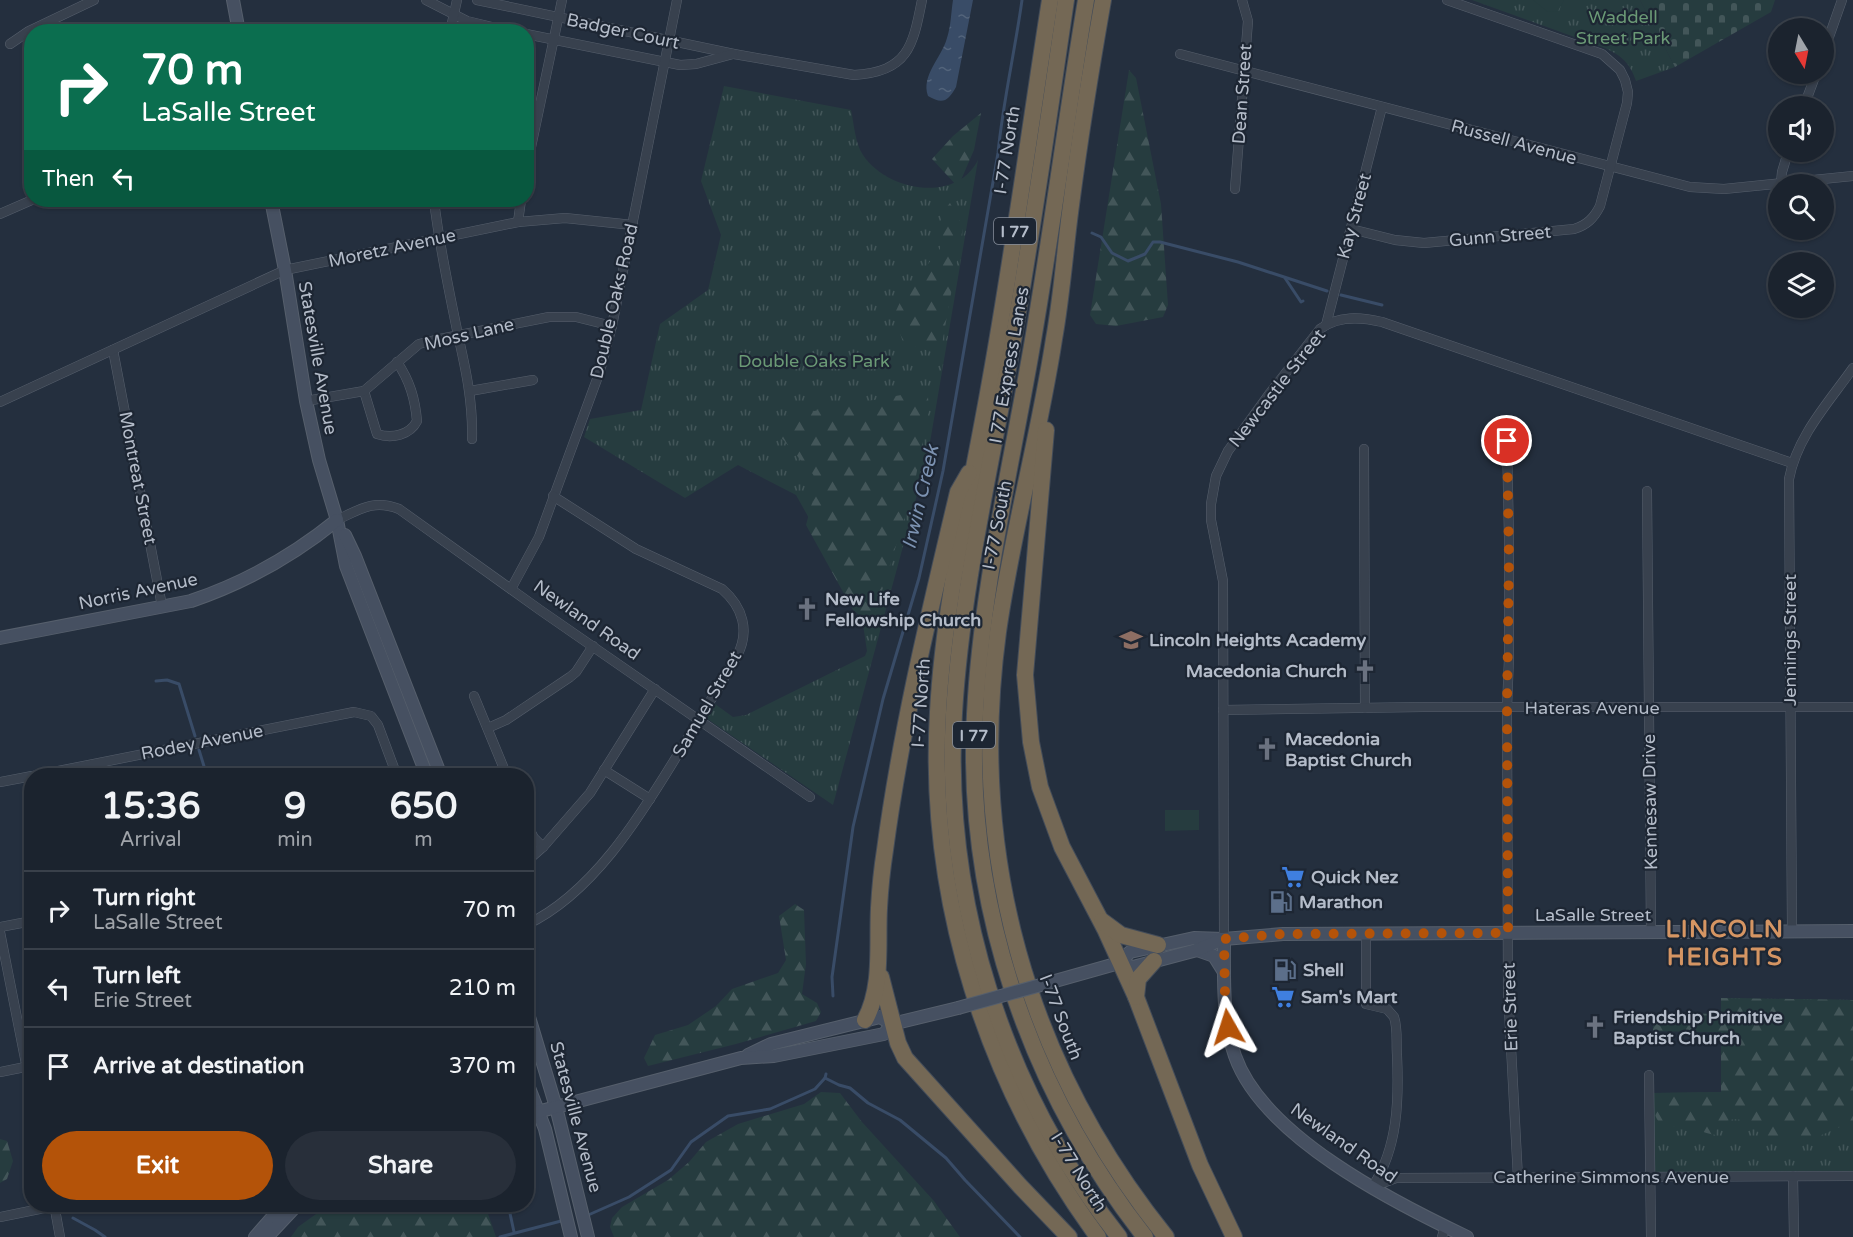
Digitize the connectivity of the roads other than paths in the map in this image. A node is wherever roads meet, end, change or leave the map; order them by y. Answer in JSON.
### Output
{"nodes":[{"id":1,"x":94,"y":0,"type":"edge"},
{"id":2,"x":426,"y":0,"type":"edge"},
{"id":3,"x":457,"y":0,"type":"edge"},
{"id":4,"x":477,"y":0,"type":"edge"},
{"id":5,"x":562,"y":0,"type":"edge"},
{"id":6,"x":677,"y":0,"type":"edge"},
{"id":7,"x":922,"y":0,"type":"edge"},
{"id":8,"x":1050,"y":0,"type":"edge"},
{"id":9,"x":1066,"y":0,"type":"edge"},
{"id":10,"x":1086,"y":0,"type":"edge"},
{"id":11,"x":1103,"y":0,"type":"edge"},
{"id":12,"x":1242,"y":0,"type":"edge"},
{"id":13,"x":1447,"y":0,"type":"edge"},
{"id":14,"x":1842,"y":0,"type":"edge"},
{"id":15,"x":235,"y":1,"type":"edge"},
{"id":16,"x":454,"y":15,"type":"junction"},
{"id":17,"x":559,"y":18,"type":"junction"},
{"id":18,"x":1834,"y":23,"type":"edge"},
{"id":19,"x":45,"y":24,"type":"edge"},
{"id":20,"x":238,"y":24,"type":"edge"},
{"id":21,"x":452,"y":24,"type":"edge"},
{"id":22,"x":478,"y":24,"type":"edge"},
{"id":23,"x":24,"y":35,"type":"edge"},
{"id":24,"x":534,"y":36,"type":"edge"},
{"id":25,"x":669,"y":39,"type":"junction"},
{"id":26,"x":554,"y":40,"type":"junction"},
{"id":27,"x":10,"y":44,"type":"dead end"},
{"id":28,"x":734,"y":54,"type":"junction"},
{"id":29,"x":1180,"y":54,"type":"dead end"},
{"id":30,"x":664,"y":63,"type":"junction"},
{"id":31,"x":1244,"y":71,"type":"junction"},
{"id":32,"x":1382,"y":107,"type":"junction"},
{"id":33,"x":534,"y":134,"type":"edge"},
{"id":34,"x":1610,"y":167,"type":"junction"},
{"id":35,"x":1853,"y":176,"type":"edge"},
{"id":36,"x":1834,"y":178,"type":"edge"},
{"id":37,"x":1768,"y":184,"type":"edge"},
{"id":38,"x":1235,"y":189,"type":"dead end"},
{"id":39,"x":24,"y":204,"type":"edge"},
{"id":40,"x":272,"y":207,"type":"edge"},
{"id":41,"x":435,"y":207,"type":"edge"},
{"id":42,"x":520,"y":207,"type":"edge"},
{"id":43,"x":0,"y":214,"type":"edge"},
{"id":44,"x":519,"y":222,"type":"junction"},
{"id":45,"x":633,"y":225,"type":"junction"},
{"id":46,"x":1351,"y":229,"type":"junction"},
{"id":47,"x":438,"y":238,"type":"junction"},
{"id":48,"x":285,"y":270,"type":"junction"},
{"id":49,"x":1326,"y":325,"type":"junction"},
{"id":50,"x":612,"y":326,"type":"junction"},
{"id":51,"x":458,"y":336,"type":"junction"},
{"id":52,"x":1054,"y":340,"type":"junction"},
{"id":53,"x":113,"y":350,"type":"junction"},
{"id":54,"x":397,"y":362,"type":"junction"},
{"id":55,"x":1853,"y":368,"type":"edge"},
{"id":56,"x":533,"y":380,"type":"dead end"},
{"id":57,"x":364,"y":391,"type":"junction"},
{"id":58,"x":470,"y":391,"type":"junction"},
{"id":59,"x":306,"y":401,"type":"junction"},
{"id":60,"x":0,"y":402,"type":"edge"},
{"id":61,"x":472,"y":439,"type":"dead end"},
{"id":62,"x":1507,"y":441,"type":"dead end"},
{"id":63,"x":1364,"y":449,"type":"dead end"},
{"id":64,"x":976,"y":462,"type":"junction"},
{"id":65,"x":1792,"y":463,"type":"junction"},
{"id":66,"x":1647,"y":491,"type":"dead end"},
{"id":67,"x":553,"y":496,"type":"junction"},
{"id":68,"x":337,"y":520,"type":"junction"},
{"id":69,"x":511,"y":589,"type":"junction"},
{"id":70,"x":162,"y":606,"type":"junction"},
{"id":71,"x":0,"y":638,"type":"edge"},
{"id":72,"x":593,"y":646,"type":"junction"},
{"id":73,"x":655,"y":690,"type":"junction"},
{"id":74,"x":474,"y":696,"type":"dead end"},
{"id":75,"x":1853,"y":707,"type":"edge"},
{"id":76,"x":1365,"y":708,"type":"junction"},
{"id":77,"x":1507,"y":708,"type":"junction"},
{"id":78,"x":1649,"y":708,"type":"junction"},
{"id":79,"x":1791,"y":708,"type":"junction"},
{"id":80,"x":1223,"y":710,"type":"junction"},
{"id":81,"x":699,"y":720,"type":"junction"},
{"id":82,"x":488,"y":728,"type":"junction"},
{"id":83,"x":72,"y":768,"type":"edge"},
{"id":84,"x":394,"y":768,"type":"edge"},
{"id":85,"x":424,"y":768,"type":"edge"},
{"id":86,"x":438,"y":768,"type":"edge"},
{"id":87,"x":504,"y":768,"type":"edge"},
{"id":88,"x":604,"y":770,"type":"junction"},
{"id":89,"x":24,"y":778,"type":"edge"},
{"id":90,"x":0,"y":782,"type":"edge"},
{"id":91,"x":810,"y":797,"type":"dead end"},
{"id":92,"x":650,"y":799,"type":"junction"},
{"id":93,"x":534,"y":838,"type":"edge"},
{"id":94,"x":543,"y":847,"type":"junction"},
{"id":95,"x":534,"y":855,"type":"edge"},
{"id":96,"x":534,"y":920,"type":"edge"},
{"id":97,"x":1101,"y":920,"type":"junction"},
{"id":98,"x":24,"y":922,"type":"edge"},
{"id":99,"x":0,"y":927,"type":"edge"},
{"id":100,"x":1853,"y":931,"type":"edge"},
{"id":101,"x":0,"y":932,"type":"edge"},
{"id":102,"x":1652,"y":932,"type":"junction"},
{"id":103,"x":1792,"y":932,"type":"junction"},
{"id":104,"x":1508,"y":933,"type":"junction"},
{"id":105,"x":1366,"y":934,"type":"junction"},
{"id":106,"x":1224,"y":939,"type":"junction"},
{"id":107,"x":1197,"y":950,"type":"junction"},
{"id":108,"x":1156,"y":953,"type":"junction"},
{"id":109,"x":1119,"y":963,"type":"junction"},
{"id":110,"x":878,"y":964,"type":"junction"},
{"id":111,"x":1224,"y":974,"type":"junction"},
{"id":112,"x":1136,"y":997,"type":"junction"},
{"id":113,"x":865,"y":1020,"type":"junction"},
{"id":114,"x":892,"y":1024,"type":"junction"},
{"id":115,"x":534,"y":1034,"type":"edge"},
{"id":116,"x":24,"y":1043,"type":"edge"},
{"id":117,"x":741,"y":1058,"type":"junction"},
{"id":118,"x":24,"y":1067,"type":"edge"},
{"id":119,"x":0,"y":1072,"type":"edge"},
{"id":120,"x":1649,"y":1075,"type":"dead end"},
{"id":121,"x":556,"y":1107,"type":"junction"},
{"id":122,"x":534,"y":1112,"type":"edge"},
{"id":123,"x":534,"y":1116,"type":"edge"},
{"id":124,"x":1793,"y":1176,"type":"junction"},
{"id":125,"x":1853,"y":1176,"type":"edge"},
{"id":126,"x":1650,"y":1177,"type":"junction"},
{"id":127,"x":1518,"y":1178,"type":"junction"},
{"id":128,"x":1372,"y":1187,"type":"junction"},
{"id":129,"x":24,"y":1212,"type":"edge"},
{"id":130,"x":58,"y":1212,"type":"edge"},
{"id":131,"x":277,"y":1212,"type":"edge"},
{"id":132,"x":290,"y":1212,"type":"edge"},
{"id":133,"x":0,"y":1217,"type":"edge"},
{"id":134,"x":1444,"y":1232,"type":"edge"},
{"id":135,"x":60,"y":1237,"type":"edge"},
{"id":136,"x":255,"y":1237,"type":"edge"},
{"id":137,"x":267,"y":1237,"type":"edge"},
{"id":138,"x":572,"y":1237,"type":"edge"},
{"id":139,"x":588,"y":1237,"type":"edge"},
{"id":140,"x":1069,"y":1237,"type":"edge"},
{"id":141,"x":1098,"y":1237,"type":"edge"},
{"id":142,"x":1119,"y":1237,"type":"edge"},
{"id":143,"x":1145,"y":1237,"type":"edge"},
{"id":144,"x":1166,"y":1237,"type":"edge"},
{"id":145,"x":1234,"y":1237,"type":"edge"},
{"id":146,"x":1467,"y":1237,"type":"edge"},
{"id":147,"x":1651,"y":1237,"type":"edge"},
{"id":148,"x":1794,"y":1237,"type":"edge"}],
"edges":[{"from":1,"to":19,"type":"street"},
{"from":2,"to":16,"type":"street"},
{"from":3,"to":16,"type":"street"},
{"from":4,"to":17,"type":"street","name":"Badger Court"},
{"from":5,"to":17,"type":"street"},
{"from":6,"to":25,"type":"street","name":"Double Oaks Road"},
{"from":7,"to":28,"type":"street","name":"Badger Court"},
{"from":8,"to":64,"type":"highway","name":"I-77 North","number":"I 77"},
{"from":9,"to":142,"type":"highway","name":"I 77 Express Lanes","number":"I 77"},
{"from":10,"to":143,"type":"highway","name":"I 77 Express Lanes","number":"I 77"},
{"from":11,"to":52,"type":"highway","name":"I-77 South","number":"I 77"},
{"from":12,"to":31,"type":"street","name":"Dean Street"},
{"from":13,"to":34,"type":"street","name":"Gunn Street"},
{"from":14,"to":18,"type":"street"},
{"from":15,"to":20,"type":"main road"},
{"from":16,"to":21,"type":"street"},
{"from":16,"to":22,"type":"street"},
{"from":17,"to":25,"type":"street","name":"Badger Court"},
{"from":17,"to":26,"type":"street"},
{"from":23,"to":27,"type":"street"},
{"from":24,"to":26,"type":"street","name":"Badger Court"},
{"from":25,"to":28,"type":"street","name":"Badger Court"},
{"from":25,"to":30,"type":"street","name":"Double Oaks Road"},
{"from":26,"to":30,"type":"street","name":"Badger Court"},
{"from":26,"to":33,"type":"street"},
{"from":28,"to":30,"type":"street","name":"Badger Court"},
{"from":29,"to":31,"type":"street","name":"Russell Avenue"},
{"from":30,"to":45,"type":"street","name":"Double Oaks Road"},
{"from":31,"to":32,"type":"street","name":"Russell Avenue"},
{"from":31,"to":38,"type":"street","name":"Dean Street"},
{"from":32,"to":34,"type":"street","name":"Russell Avenue"},
{"from":32,"to":46,"type":"street","name":"Kay Street"},
{"from":34,"to":37,"type":"street","name":"Russell Avenue"},
{"from":34,"to":46,"type":"street","name":"Gunn Street"},
{"from":35,"to":36,"type":"street","name":"Russell Avenue"},
{"from":39,"to":43,"type":"street"},
{"from":40,"to":48,"type":"main road","name":"Statesville Avenue"},
{"from":41,"to":47,"type":"street"},
{"from":42,"to":44,"type":"street"},
{"from":44,"to":45,"type":"street","name":"Moretz Avenue"},
{"from":44,"to":47,"type":"street","name":"Moretz Avenue"},
{"from":45,"to":50,"type":"street","name":"Double Oaks Road"},
{"from":46,"to":49,"type":"street","name":"Kay Street"},
{"from":47,"to":48,"type":"street","name":"Moretz Avenue"},
{"from":47,"to":51,"type":"street"},
{"from":48,"to":53,"type":"street","name":"Moretz Avenue"},
{"from":48,"to":59,"type":"main road","name":"Statesville Avenue"},
{"from":49,"to":65,"type":"street","name":"Newcastle Street"},
{"from":49,"to":80,"type":"street","name":"Newcastle Street"},
{"from":50,"to":51,"type":"street","name":"Moss Lane"},
{"from":50,"to":67,"type":"street","name":"Double Oaks Road"},
{"from":51,"to":54,"type":"street","name":"Moss Lane"},
{"from":51,"to":58,"type":"street"},
{"from":52,"to":97,"type":"highway"},
{"from":52,"to":144,"type":"highway","name":"I-77 South","number":"I 77"},
{"from":53,"to":60,"type":"street","name":"Moretz Avenue"},
{"from":53,"to":70,"type":"street","name":"Montreat Street"},
{"from":54,"to":57,"type":"street","name":"Moss Lane"},
{"from":54,"to":57,"type":"street"},
{"from":55,"to":65,"type":"street","name":"Jennings Street"},
{"from":56,"to":58,"type":"street"},
{"from":57,"to":59,"type":"street"},
{"from":58,"to":61,"type":"street"},
{"from":59,"to":68,"type":"main road","name":"Statesville Avenue"},
{"from":62,"to":77,"type":"street","name":"Erie Street"},
{"from":63,"to":76,"type":"street"},
{"from":64,"to":110,"type":"highway"},
{"from":64,"to":141,"type":"highway","name":"I-77 North","number":"I 77"},
{"from":65,"to":79,"type":"street","name":"Jennings Street"},
{"from":66,"to":78,"type":"street","name":"Kennesaw Drive"},
{"from":67,"to":69,"type":"street","name":"Double Oaks Road"},
{"from":67,"to":81,"type":"street","name":"Samuel Street"},
{"from":68,"to":69,"type":"street","name":"Newland Road"},
{"from":68,"to":70,"type":"main road","name":"Norris Avenue"},
{"from":68,"to":85,"type":"main road","name":"Statesville Avenue"},
{"from":68,"to":86,"type":"main road","name":"Statesville Avenue"},
{"from":69,"to":72,"type":"street","name":"Newland Road"},
{"from":70,"to":71,"type":"main road","name":"Norris Avenue"},
{"from":72,"to":73,"type":"street","name":"Newland Road"},
{"from":72,"to":82,"type":"street"},
{"from":73,"to":81,"type":"street","name":"Newland Road"},
{"from":73,"to":88,"type":"street"},
{"from":74,"to":82,"type":"street"},
{"from":75,"to":79,"type":"street","name":"Hateras Avenue"},
{"from":76,"to":77,"type":"street","name":"Hateras Avenue"},
{"from":76,"to":80,"type":"street","name":"Hateras Avenue"},
{"from":77,"to":78,"type":"street","name":"Hateras Avenue"},
{"from":77,"to":104,"type":"street","name":"Erie Street"},
{"from":78,"to":79,"type":"street","name":"Hateras Avenue"},
{"from":78,"to":102,"type":"street","name":"Kennesaw Drive"},
{"from":79,"to":103,"type":"street","name":"Jennings Street"},
{"from":80,"to":106,"type":"street","name":"Newcastle Street"},
{"from":81,"to":91,"type":"street","name":"Newland Road"},
{"from":81,"to":92,"type":"street","name":"Samuel Street"},
{"from":82,"to":87,"type":"street"},
{"from":83,"to":84,"type":"street","name":"Rodey Avenue"},
{"from":88,"to":92,"type":"street"},
{"from":88,"to":94,"type":"street"},
{"from":89,"to":90,"type":"street","name":"Rodey Avenue"},
{"from":92,"to":96,"type":"street","name":"Samuel Street"},
{"from":93,"to":94,"type":"street"},
{"from":94,"to":95,"type":"street"},
{"from":97,"to":108,"type":"highway"},
{"from":97,"to":109,"type":"highway"},
{"from":98,"to":99,"type":"street"},
{"from":100,"to":103,"type":"main road","name":"LaSalle Street"},
{"from":101,"to":116,"type":"street"},
{"from":102,"to":103,"type":"main road","name":"LaSalle Street"},
{"from":102,"to":104,"type":"main road","name":"LaSalle Street"},
{"from":104,"to":105,"type":"main road","name":"LaSalle Street"},
{"from":104,"to":127,"type":"street","name":"Erie Street"},
{"from":105,"to":106,"type":"main road","name":"LaSalle Street"},
{"from":105,"to":128,"type":"street"},
{"from":106,"to":107,"type":"main road","name":"LaSalle Street"},
{"from":106,"to":108,"type":"main road","name":"LaSalle Street"},
{"from":106,"to":111,"type":"main road","name":"Newland Road"},
{"from":107,"to":108,"type":"main road","name":"LaSalle Street"},
{"from":107,"to":111,"type":"main road"},
{"from":108,"to":109,"type":"main road","name":"LaSalle Street"},
{"from":108,"to":112,"type":"highway"},
{"from":109,"to":112,"type":"highway"},
{"from":109,"to":114,"type":"main road","name":"LaSalle Street","bridge":true},
{"from":110,"to":113,"type":"highway"},
{"from":110,"to":114,"type":"highway"},
{"from":111,"to":128,"type":"main road","name":"Newland Road"},
{"from":112,"to":145,"type":"highway"},
{"from":113,"to":114,"type":"main road"},
{"from":113,"to":117,"type":"main road"},
{"from":114,"to":117,"type":"main road"},
{"from":114,"to":140,"type":"highway"},
{"from":115,"to":121,"type":"main road","name":"Statesville Avenue"},
{"from":117,"to":121,"type":"main road"},
{"from":118,"to":119,"type":"street"},
{"from":120,"to":126,"type":"street"},
{"from":121,"to":122,"type":"main road"},
{"from":121,"to":139,"type":"main road","name":"Statesville Avenue"},
{"from":123,"to":138,"type":"main road","name":"Statesville Avenue"},
{"from":124,"to":125,"type":"street","name":"Catherine Simmons Avenue"},
{"from":124,"to":126,"type":"street","name":"Catherine Simmons Avenue"},
{"from":124,"to":148,"type":"street"},
{"from":126,"to":127,"type":"street","name":"Catherine Simmons Avenue"},
{"from":126,"to":147,"type":"street"},
{"from":127,"to":128,"type":"street","name":"Catherine Simmons Avenue"},
{"from":128,"to":134,"type":"main road","name":"Newland Road"},
{"from":129,"to":133,"type":"street"},
{"from":130,"to":135,"type":"street"},
{"from":131,"to":136,"type":"main road"},
{"from":132,"to":137,"type":"main road"},
{"from":134,"to":146,"type":"main road","name":"Newland Road"}]}
